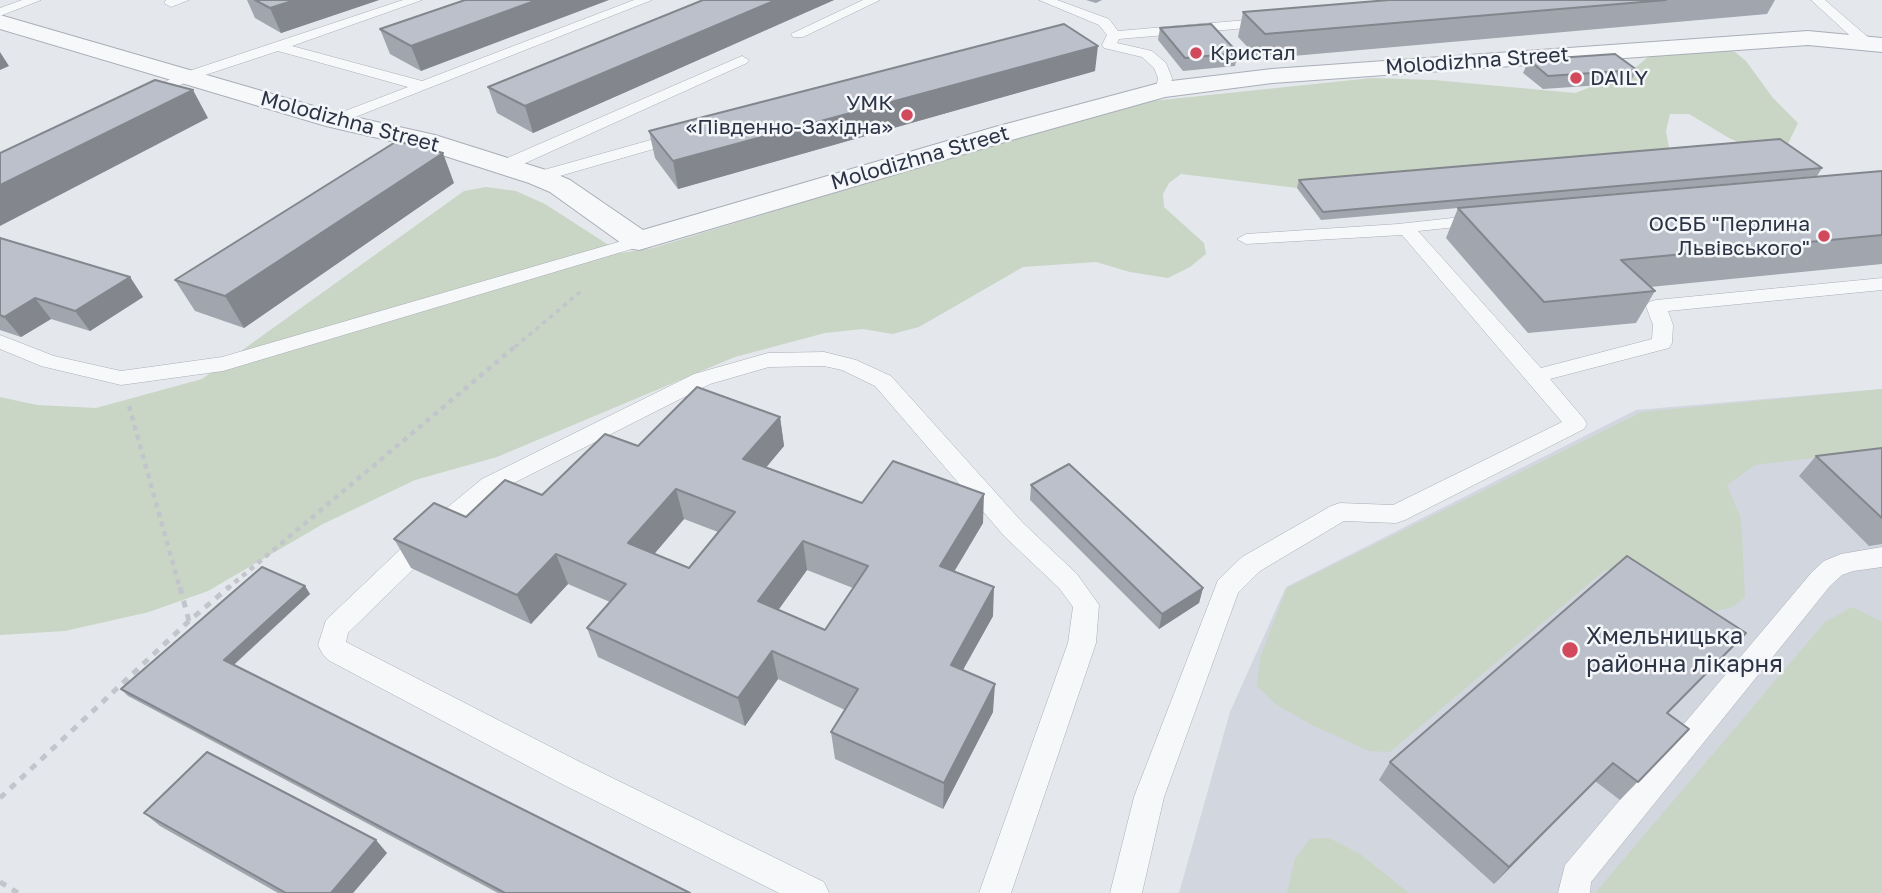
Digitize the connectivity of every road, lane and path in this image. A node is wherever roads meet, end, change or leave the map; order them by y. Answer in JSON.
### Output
{"nodes":[{"id":1,"x":35,"y":0,"type":"edge"},
{"id":2,"x":416,"y":0,"type":"edge"},
{"id":3,"x":646,"y":0,"type":"edge"},
{"id":4,"x":874,"y":0,"type":"edge"},
{"id":5,"x":1045,"y":0,"type":"edge"},
{"id":6,"x":1817,"y":0,"type":"edge"},
{"id":7,"x":0,"y":12,"type":"edge"},
{"id":8,"x":1283,"y":21,"type":"edge"},
{"id":9,"x":0,"y":23,"type":"edge"},
{"id":10,"x":798,"y":34,"type":"dead end"},
{"id":11,"x":1107,"y":41,"type":"junction"},
{"id":12,"x":1873,"y":43,"type":"edge"},
{"id":13,"x":277,"y":46,"type":"junction"},
{"id":14,"x":742,"y":60,"type":"dead end"},
{"id":15,"x":185,"y":77,"type":"junction"},
{"id":16,"x":423,"y":86,"type":"junction"},
{"id":17,"x":1163,"y":90,"type":"junction"},
{"id":18,"x":123,"y":108,"type":"edge"},
{"id":19,"x":335,"y":120,"type":"junction"},
{"id":20,"x":696,"y":132,"type":"edge"},
{"id":21,"x":425,"y":141,"type":"junction"},
{"id":22,"x":401,"y":156,"type":"edge"},
{"id":23,"x":504,"y":166,"type":"junction"},
{"id":24,"x":539,"y":177,"type":"junction"},
{"id":25,"x":1500,"y":219,"type":"edge"},
{"id":26,"x":1406,"y":229,"type":"junction"},
{"id":27,"x":1247,"y":239,"type":"dead end"},
{"id":28,"x":639,"y":241,"type":"junction"},
{"id":29,"x":1882,"y":284,"type":"edge"},
{"id":30,"x":587,"y":285,"type":"dead end"},
{"id":31,"x":0,"y":341,"type":"edge"},
{"id":32,"x":1535,"y":376,"type":"junction"},
{"id":33,"x":121,"y":378,"type":"junction"},
{"id":34,"x":1882,"y":557,"type":"edge"},
{"id":35,"x":189,"y":621,"type":"junction"},
{"id":36,"x":0,"y":798,"type":"edge"},
{"id":37,"x":0,"y":882,"type":"edge"},
{"id":38,"x":18,"y":893,"type":"edge"},
{"id":39,"x":813,"y":893,"type":"edge"},
{"id":40,"x":995,"y":893,"type":"edge"},
{"id":41,"x":1126,"y":893,"type":"edge"},
{"id":42,"x":1574,"y":893,"type":"edge"}],
"edges":[{"from":1,"to":7,"type":"lane"},
{"from":2,"to":13,"type":"lane"},
{"from":3,"to":16,"type":"lane"},
{"from":4,"to":10,"type":"lane"},
{"from":5,"to":11,"type":"lane"},
{"from":6,"to":12,"type":"lane"},
{"from":8,"to":11,"type":"lane"},
{"from":9,"to":15,"type":"street","name":"Molodizhna Street"},
{"from":11,"to":17,"type":"lane"},
{"from":12,"to":17,"type":"street","name":"Molodizhna Street"},
{"from":13,"to":15,"type":"lane"},
{"from":13,"to":16,"type":"lane"},
{"from":14,"to":23,"type":"lane"},
{"from":15,"to":18,"type":"lane"},
{"from":15,"to":19,"type":"street","name":"Molodizhna Street"},
{"from":16,"to":19,"type":"lane"},
{"from":17,"to":28,"type":"street","name":"Molodizhna Street"},
{"from":19,"to":21,"type":"street","name":"Molodizhna Street"},
{"from":20,"to":24,"type":"lane"},
{"from":21,"to":22,"type":"lane"},
{"from":21,"to":23,"type":"street","name":"Molodizhna Street"},
{"from":23,"to":24,"type":"street","name":"Molodizhna Street"},
{"from":24,"to":28,"type":"street","name":"Molodizhna Street"},
{"from":25,"to":26,"type":"lane"},
{"from":26,"to":27,"type":"lane"},
{"from":26,"to":32,"type":"lane"},
{"from":28,"to":33,"type":"lane"},
{"from":29,"to":32,"type":"lane"},
{"from":30,"to":35,"type":"path"},
{"from":31,"to":33,"type":"lane"},
{"from":32,"to":41,"type":"lane"},
{"from":33,"to":35,"type":"path"},
{"from":34,"to":42,"type":"lane"},
{"from":35,"to":36,"type":"path"},
{"from":37,"to":38,"type":"path"},
{"from":39,"to":40,"type":"lane"}]}
